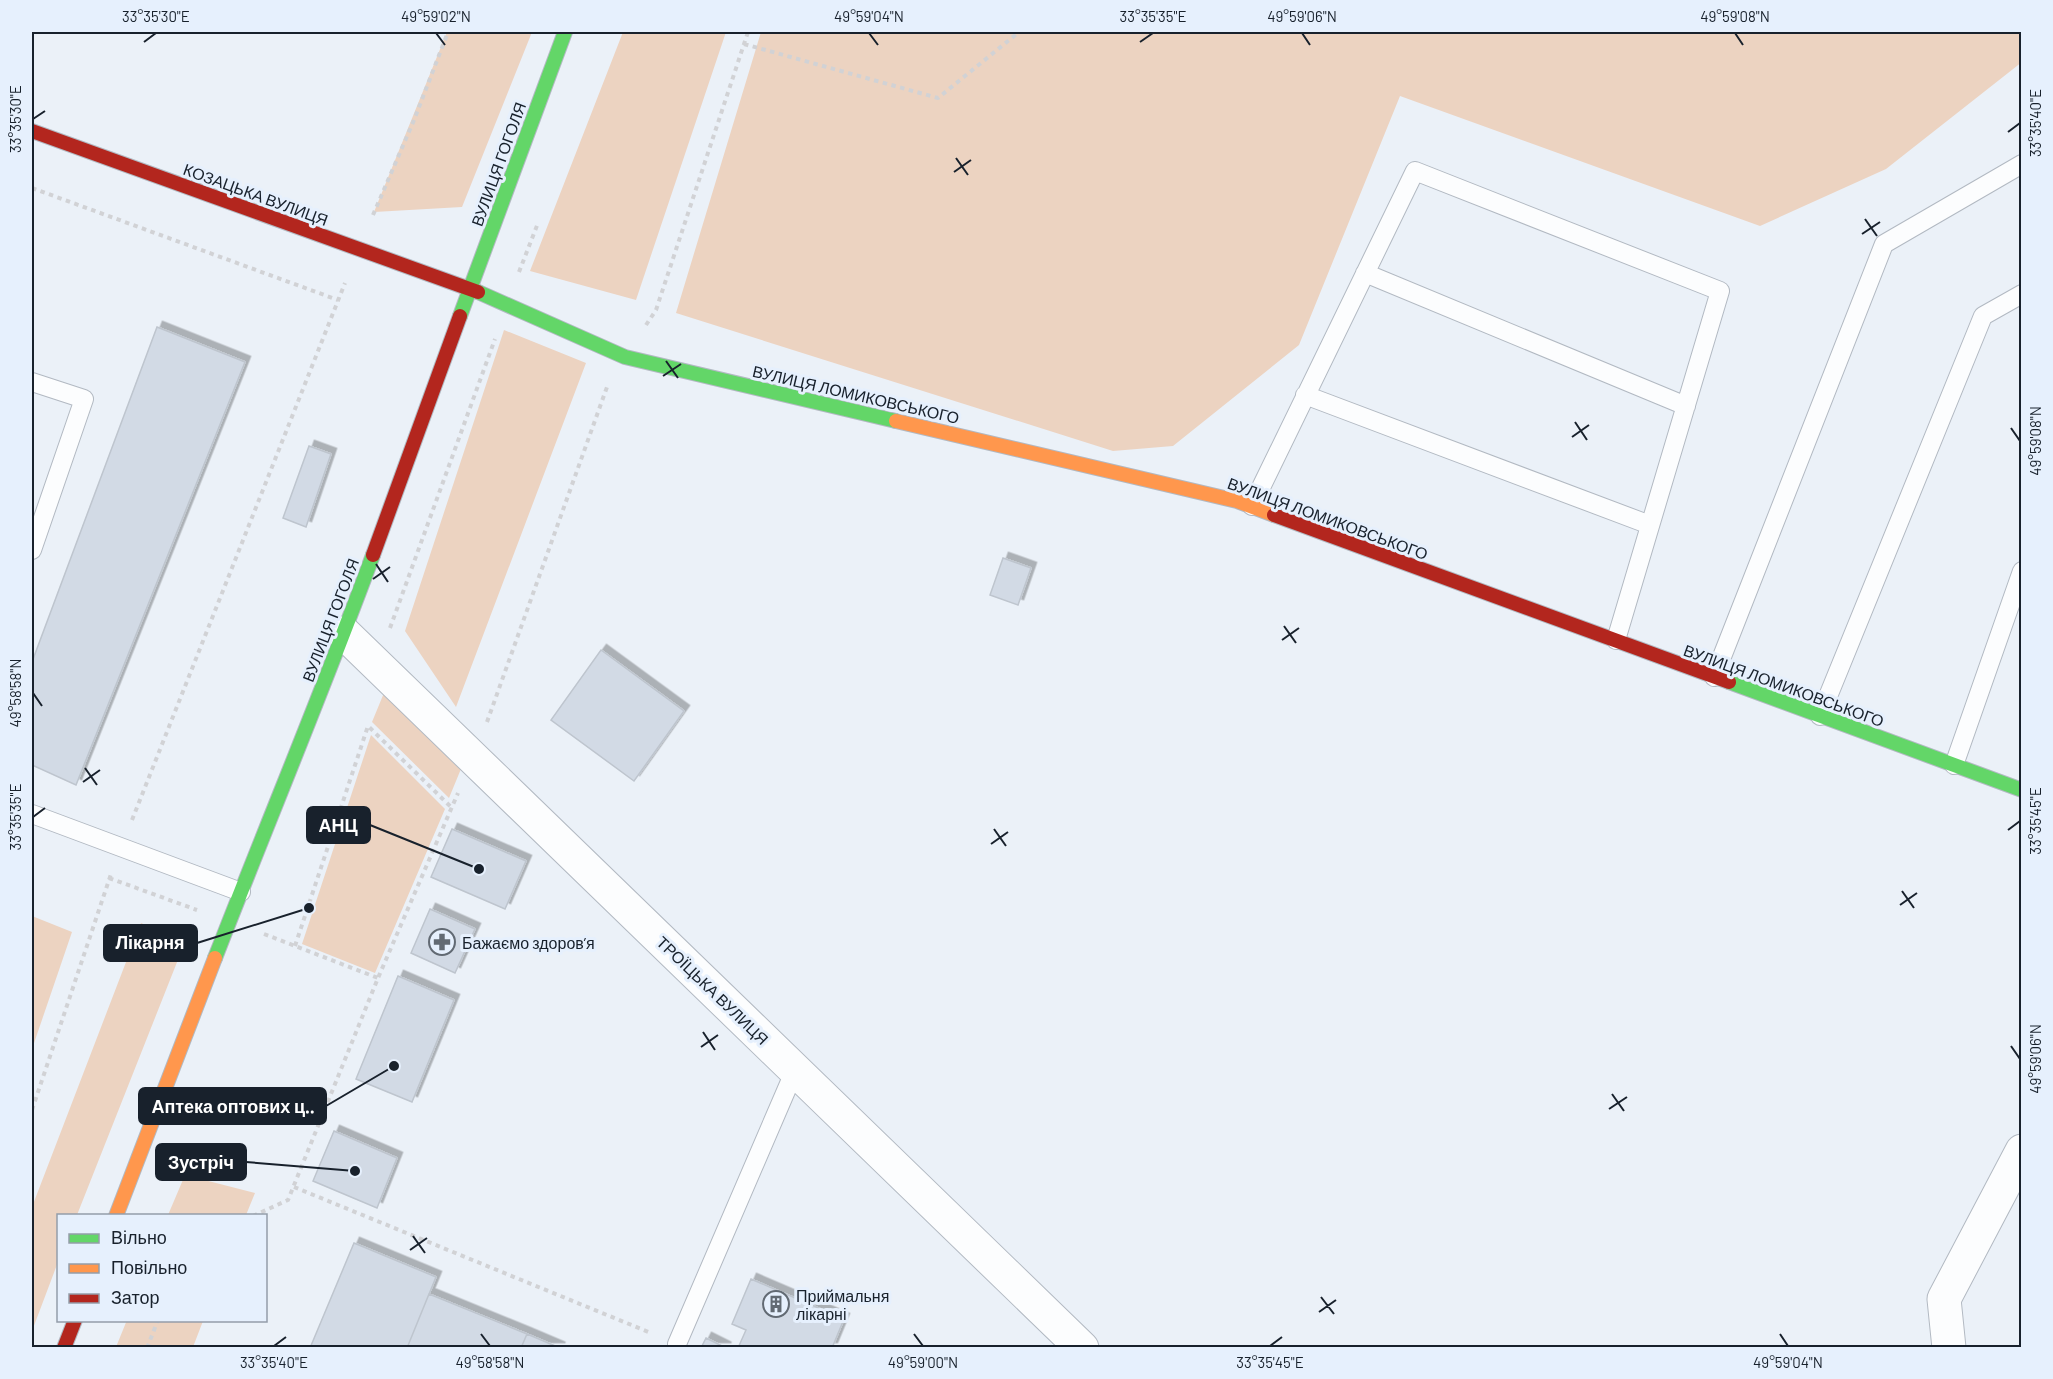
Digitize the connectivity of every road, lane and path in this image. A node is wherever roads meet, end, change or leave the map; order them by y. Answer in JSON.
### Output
{"nodes":[{"id":1,"x":448,"y":32,"type":"edge"},
{"id":2,"x":565,"y":32,"type":"edge"},
{"id":3,"x":748,"y":32,"type":"edge"},
{"id":4,"x":1019,"y":32,"type":"edge"},
{"id":5,"x":744,"y":44,"type":"junction"},
{"id":6,"x":32,"y":131,"type":"edge"},
{"id":7,"x":2022,"y":164,"type":"edge"},
{"id":8,"x":32,"y":188,"type":"edge"},
{"id":9,"x":538,"y":223,"type":"dead end"},
{"id":10,"x":358,"y":249,"type":"junction"},
{"id":11,"x":1365,"y":273,"type":"junction"},
{"id":12,"x":470,"y":289,"type":"junction"},
{"id":13,"x":2022,"y":294,"type":"edge"},
{"id":14,"x":338,"y":300,"type":"junction"},
{"id":15,"x":507,"y":305,"type":"junction"},
{"id":16,"x":625,"y":357,"type":"junction"},
{"id":17,"x":32,"y":382,"type":"edge"},
{"id":18,"x":1305,"y":395,"type":"junction"},
{"id":19,"x":1686,"y":406,"type":"junction"},
{"id":20,"x":1252,"y":506,"type":"junction"},
{"id":21,"x":1650,"y":525,"type":"junction"},
{"id":22,"x":32,"y":550,"type":"edge"},
{"id":23,"x":2022,"y":571,"type":"edge"},
{"id":24,"x":390,"y":629,"type":"dead end"},
{"id":25,"x":344,"y":633,"type":"junction"},
{"id":26,"x":1616,"y":640,"type":"junction"},
{"id":27,"x":1714,"y":677,"type":"junction"},
{"id":28,"x":1821,"y":716,"type":"junction"},
{"id":29,"x":474,"y":757,"type":"junction"},
{"id":30,"x":1954,"y":765,"type":"junction"},
{"id":31,"x":2022,"y":790,"type":"edge"},
{"id":32,"x":452,"y":808,"type":"junction"},
{"id":33,"x":32,"y":813,"type":"edge"},
{"id":34,"x":122,"y":847,"type":"junction"},
{"id":35,"x":241,"y":892,"type":"junction"},
{"id":36,"x":295,"y":946,"type":"dead end"},
{"id":37,"x":795,"y":1070,"type":"junction"},
{"id":38,"x":32,"y":1110,"type":"edge"},
{"id":39,"x":2022,"y":1151,"type":"edge"},
{"id":40,"x":294,"y":1187,"type":"junction"},
{"id":41,"x":116,"y":1214,"type":"edge"},
{"id":42,"x":256,"y":1214,"type":"edge"},
{"id":43,"x":74,"y":1322,"type":"edge"},
{"id":44,"x":157,"y":1322,"type":"edge"},
{"id":45,"x":677,"y":1344,"type":"joint"},
{"id":46,"x":64,"y":1347,"type":"edge"},
{"id":47,"x":147,"y":1347,"type":"edge"},
{"id":48,"x":1082,"y":1347,"type":"edge"},
{"id":49,"x":1949,"y":1347,"type":"edge"}],
"edges":[{"from":1,"to":10,"type":"path"},
{"from":2,"to":12,"type":"street","name":"ВУЛИЦЯ ГОГОЛЯ"},
{"from":3,"to":5,"type":"path"},
{"from":4,"to":5,"type":"path"},
{"from":5,"to":16,"type":"path"},
{"from":6,"to":10,"type":"street","name":"КОЗАЦЬКА ВУЛИЦЯ"},
{"from":7,"to":27,"type":"lane"},
{"from":8,"to":14,"type":"path"},
{"from":9,"to":15,"type":"path"},
{"from":10,"to":12,"type":"street","name":"КОЗАЦЬКА ВУЛИЦЯ"},
{"from":10,"to":14,"type":"path"},
{"from":11,"to":18,"type":"lane"},
{"from":11,"to":19,"type":"lane"},
{"from":11,"to":19,"type":"lane"},
{"from":12,"to":15,"type":"street","name":"ВУЛИЦЯ ЛОМИКОВСЬКОГО"},
{"from":12,"to":25,"type":"street","name":"ВУЛИЦЯ ГОГОЛЯ"},
{"from":13,"to":28,"type":"lane"},
{"from":14,"to":34,"type":"path"},
{"from":15,"to":16,"type":"street","name":"ВУЛИЦЯ ЛОМИКОВСЬКОГО"},
{"from":15,"to":24,"type":"path"},
{"from":16,"to":20,"type":"street","name":"ВУЛИЦЯ ЛОМИКОВСЬКОГО"},
{"from":16,"to":29,"type":"path"},
{"from":17,"to":22,"type":"lane"},
{"from":18,"to":20,"type":"lane"},
{"from":18,"to":21,"type":"lane"},
{"from":19,"to":21,"type":"lane"},
{"from":20,"to":26,"type":"street","name":"ВУЛИЦЯ ЛОМИКОВСЬКОГО"},
{"from":21,"to":26,"type":"lane"},
{"from":23,"to":30,"type":"lane"},
{"from":25,"to":29,"type":"street","name":"ТРОЇЦЬКА ВУЛИЦЯ"},
{"from":25,"to":35,"type":"street","name":"ВУЛИЦЯ ГОГОЛЯ"},
{"from":26,"to":27,"type":"street","name":"ВУЛИЦЯ ЛОМИКОВСЬКОГО"},
{"from":27,"to":28,"type":"street","name":"ВУЛИЦЯ ЛОМИКОВСЬКОГО"},
{"from":28,"to":30,"type":"street","name":"ВУЛИЦЯ ЛОМИКОВСЬКОГО"},
{"from":29,"to":32,"type":"path"},
{"from":29,"to":37,"type":"street","name":"ТРОЇЦЬКА ВУЛИЦЯ"},
{"from":30,"to":31,"type":"street","name":"ВУЛИЦЯ ЛОМИКОВСЬКОГО"},
{"from":32,"to":36,"type":"path"},
{"from":32,"to":40,"type":"path"},
{"from":33,"to":34,"type":"lane"},
{"from":34,"to":35,"type":"lane"},
{"from":34,"to":38,"type":"path"},
{"from":35,"to":41,"type":"street","name":"ВУЛИЦЯ ГОГОЛЯ"},
{"from":37,"to":45,"type":"lane"},
{"from":37,"to":48,"type":"street","name":"ТРОЇЦЬКА ВУЛИЦЯ"},
{"from":39,"to":49,"type":"street"},
{"from":40,"to":42,"type":"path"},
{"from":40,"to":45,"type":"path"},
{"from":43,"to":46,"type":"street"},
{"from":44,"to":47,"type":"path"}]}
